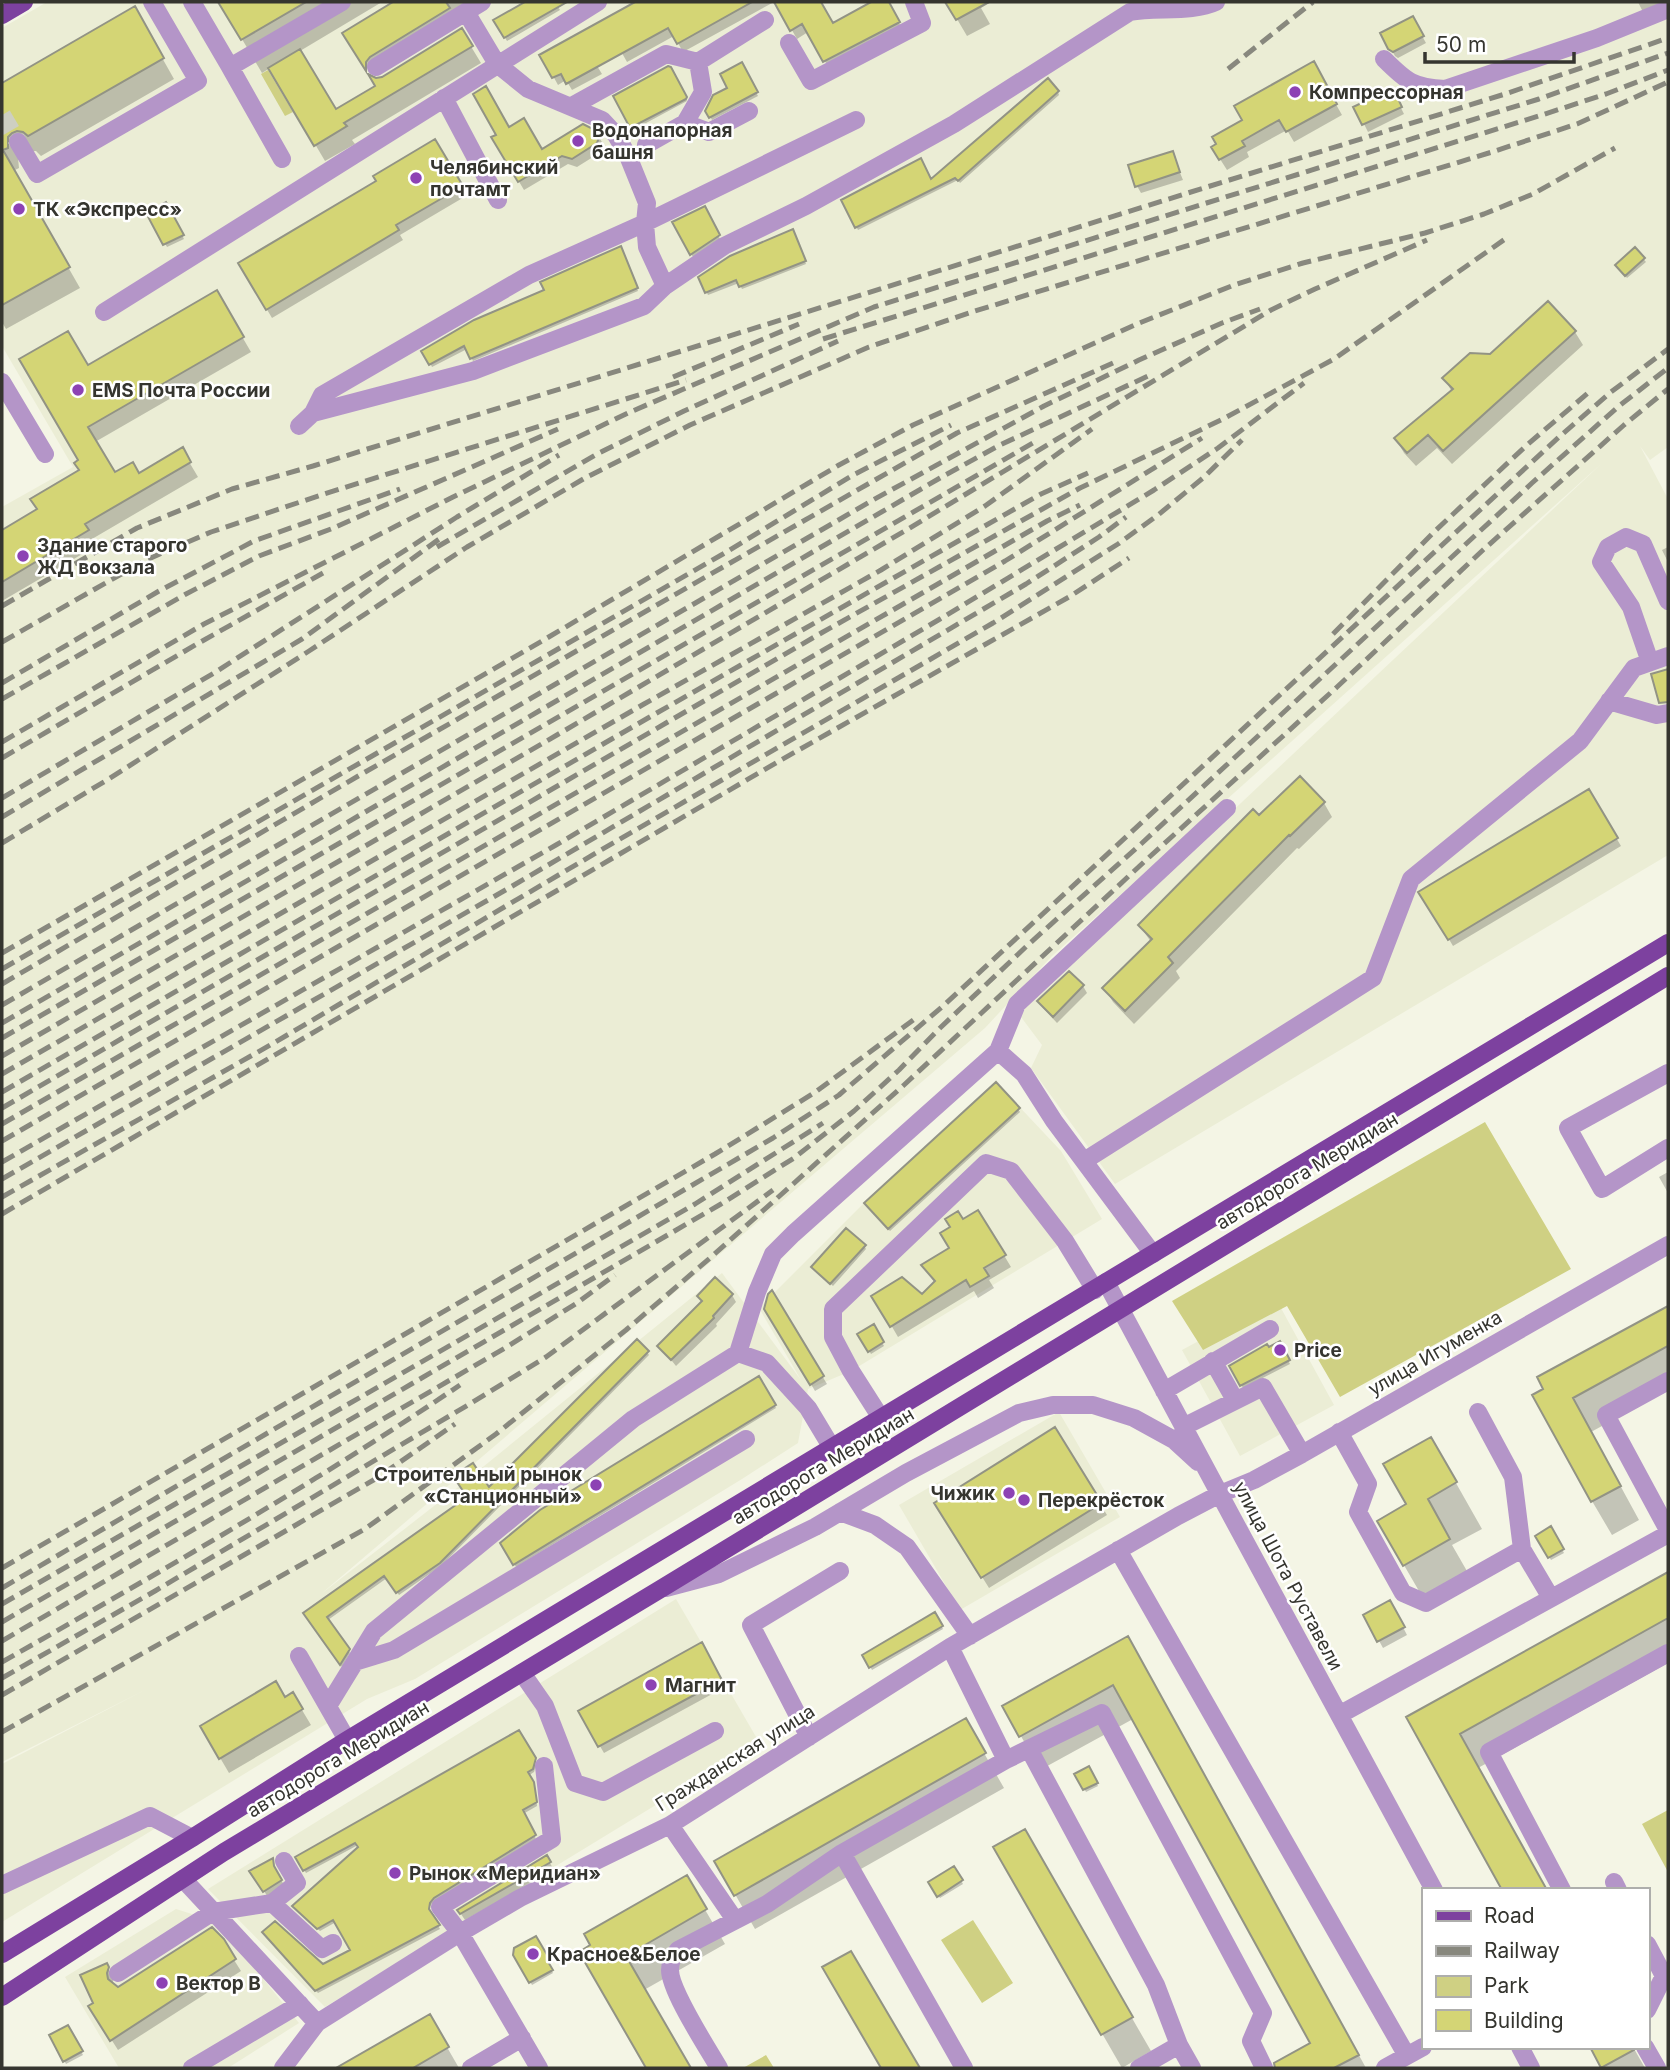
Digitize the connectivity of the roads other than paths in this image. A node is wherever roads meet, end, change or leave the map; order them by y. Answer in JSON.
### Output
{"nodes":[{"id":1,"x":24,"y":2,"type":"edge"},
{"id":2,"x":152,"y":2,"type":"edge"},
{"id":3,"x":192,"y":2,"type":"edge"},
{"id":4,"x":342,"y":2,"type":"edge"},
{"id":5,"x":482,"y":2,"type":"edge"},
{"id":6,"x":914,"y":2,"type":"edge"},
{"id":7,"x":1216,"y":2,"type":"edge"},
{"id":8,"x":587,"y":4,"type":"edge"},
{"id":9,"x":1668,"y":9,"type":"edge"},
{"id":10,"x":466,"y":12,"type":"junction"},
{"id":11,"x":2,"y":15,"type":"edge"},
{"id":12,"x":765,"y":20,"type":"dead end"},
{"id":13,"x":789,"y":43,"type":"dead end"},
{"id":14,"x":1384,"y":59,"type":"dead end"},
{"id":15,"x":698,"y":62,"type":"junction"},
{"id":16,"x":497,"y":64,"type":"junction"},
{"id":17,"x":230,"y":67,"type":"junction"},
{"id":18,"x":376,"y":67,"type":"dead end"},
{"id":19,"x":444,"y":98,"type":"junction"},
{"id":20,"x":572,"y":106,"type":"junction"},
{"id":21,"x":748,"y":111,"type":"dead end"},
{"id":22,"x":856,"y":120,"type":"dead end"},
{"id":23,"x":685,"y":123,"type":"junction"},
{"id":24,"x":18,"y":142,"type":"tunnel mouth"},
{"id":25,"x":646,"y":145,"type":"dead end"},
{"id":26,"x":282,"y":159,"type":"dead end"},
{"id":27,"x":498,"y":200,"type":"dead end"},
{"id":28,"x":645,"y":223,"type":"junction"},
{"id":29,"x":665,"y":286,"type":"junction"},
{"id":30,"x":104,"y":312,"type":"dead end"},
{"id":31,"x":2,"y":382,"type":"edge"},
{"id":32,"x":313,"y":413,"type":"junction"},
{"id":33,"x":299,"y":426,"type":"dead end"},
{"id":34,"x":45,"y":454,"type":"dead end"},
{"id":35,"x":1668,"y":601,"type":"edge"},
{"id":36,"x":1668,"y":656,"type":"edge"},
{"id":37,"x":1650,"y":662,"type":"junction"},
{"id":38,"x":1609,"y":701,"type":"junction"},
{"id":39,"x":1668,"y":713,"type":"edge"},
{"id":40,"x":1227,"y":808,"type":"dead end"},
{"id":41,"x":1668,"y":943,"type":"edge"},
{"id":42,"x":1668,"y":976,"type":"edge"},
{"id":43,"x":998,"y":1051,"type":"junction"},
{"id":44,"x":1668,"y":1073,"type":"edge"},
{"id":45,"x":1668,"y":1149,"type":"edge"},
{"id":46,"x":1084,"y":1161,"type":"junction"},
{"id":47,"x":1668,"y":1245,"type":"edge"},
{"id":48,"x":1153,"y":1254,"type":"junction"},
{"id":49,"x":1100,"y":1286,"type":"junction"},
{"id":50,"x":1121,"y":1309,"type":"junction"},
{"id":51,"x":1270,"y":1329,"type":"dead end"},
{"id":52,"x":738,"y":1353,"type":"junction"},
{"id":53,"x":1213,"y":1362,"type":"junction"},
{"id":54,"x":1668,"y":1381,"type":"edge"},
{"id":55,"x":1164,"y":1391,"type":"junction"},
{"id":56,"x":1235,"y":1400,"type":"junction"},
{"id":57,"x":1478,"y":1412,"type":"dead end"},
{"id":58,"x":881,"y":1418,"type":"junction"},
{"id":59,"x":1183,"y":1427,"type":"junction"},
{"id":60,"x":1339,"y":1432,"type":"junction"},
{"id":61,"x":746,"y":1439,"type":"dead end"},
{"id":62,"x":832,"y":1448,"type":"junction"},
{"id":63,"x":1302,"y":1454,"type":"junction"},
{"id":64,"x":1208,"y":1471,"type":"junction"},
{"id":65,"x":1220,"y":1494,"type":"junction"},
{"id":66,"x":840,"y":1512,"type":"junction"},
{"id":67,"x":1668,"y":1532,"type":"edge"},
{"id":68,"x":1522,"y":1549,"type":"junction"},
{"id":69,"x":1118,"y":1550,"type":"junction"},
{"id":70,"x":840,"y":1571,"type":"dead end"},
{"id":71,"x":659,"y":1590,"type":"junction"},
{"id":72,"x":1551,"y":1598,"type":"junction"},
{"id":73,"x":970,"y":1636,"type":"junction"},
{"id":74,"x":950,"y":1647,"type":"junction"},
{"id":75,"x":1668,"y":1653,"type":"edge"},
{"id":76,"x":299,"y":1656,"type":"dead end"},
{"id":77,"x":355,"y":1662,"type":"junction"},
{"id":78,"x":522,"y":1673,"type":"junction"},
{"id":79,"x":328,"y":1706,"type":"junction"},
{"id":80,"x":1339,"y":1715,"type":"junction"},
{"id":81,"x":715,"y":1731,"type":"dead end"},
{"id":82,"x":809,"y":1737,"type":"junction"},
{"id":83,"x":347,"y":1740,"type":"junction"},
{"id":84,"x":1029,"y":1749,"type":"junction"},
{"id":85,"x":1006,"y":1760,"type":"junction"},
{"id":86,"x":544,"y":1766,"type":"dead end"},
{"id":87,"x":670,"y":1825,"type":"junction"},
{"id":88,"x":192,"y":1838,"type":"junction"},
{"id":89,"x":842,"y":1853,"type":"junction"},
{"id":90,"x":284,"y":1861,"type":"dead end"},
{"id":91,"x":183,"y":1879,"type":"junction"},
{"id":92,"x":2,"y":1885,"type":"edge"},
{"id":93,"x":1433,"y":1888,"type":"edge"},
{"id":94,"x":1561,"y":1888,"type":"edge"},
{"id":95,"x":272,"y":1903,"type":"junction"},
{"id":96,"x":213,"y":1912,"type":"junction"},
{"id":97,"x":735,"y":1920,"type":"junction"},
{"id":98,"x":460,"y":1933,"type":"junction"},
{"id":99,"x":333,"y":1943,"type":"dead end"},
{"id":100,"x":1649,"y":1948,"type":"edge"},
{"id":101,"x":2,"y":1954,"type":"edge"},
{"id":102,"x":118,"y":1973,"type":"dead end"},
{"id":103,"x":2,"y":1997,"type":"edge"},
{"id":104,"x":300,"y":2004,"type":"junction"},
{"id":105,"x":1649,"y":2006,"type":"edge"},
{"id":106,"x":317,"y":2023,"type":"junction"},
{"id":107,"x":522,"y":2038,"type":"junction"},
{"id":108,"x":1179,"y":2045,"type":"junction"},
{"id":109,"x":1422,"y":2048,"type":"edge"},
{"id":110,"x":1521,"y":2049,"type":"edge"},
{"id":111,"x":1651,"y":2058,"type":"edge"},
{"id":112,"x":1394,"y":2064,"type":"edge"},
{"id":113,"x":192,"y":2068,"type":"edge"},
{"id":114,"x":283,"y":2068,"type":"edge"},
{"id":115,"x":471,"y":2068,"type":"edge"},
{"id":116,"x":539,"y":2068,"type":"edge"},
{"id":117,"x":719,"y":2068,"type":"edge"},
{"id":118,"x":964,"y":2068,"type":"edge"},
{"id":119,"x":1139,"y":2068,"type":"edge"},
{"id":120,"x":1192,"y":2068,"type":"edge"},
{"id":121,"x":1264,"y":2068,"type":"edge"},
{"id":122,"x":1531,"y":2068,"type":"edge"},
{"id":123,"x":1635,"y":2068,"type":"edge"}],
"edges":[{"from":1,"to":11,"type":"main road"},
{"from":2,"to":24,"type":"street"},
{"from":3,"to":17,"type":"street"},
{"from":4,"to":17,"type":"street"},
{"from":5,"to":10,"type":"street"},
{"from":6,"to":13,"type":"street"},
{"from":7,"to":29,"type":"street"},
{"from":8,"to":16,"type":"street"},
{"from":9,"to":14,"type":"street"},
{"from":10,"to":16,"type":"street"},
{"from":10,"to":18,"type":"street"},
{"from":12,"to":15,"type":"street"},
{"from":15,"to":20,"type":"street"},
{"from":15,"to":23,"type":"street"},
{"from":16,"to":19,"type":"street"},
{"from":16,"to":20,"type":"street"},
{"from":17,"to":26,"type":"street"},
{"from":19,"to":27,"type":"street"},
{"from":19,"to":30,"type":"street"},
{"from":20,"to":28,"type":"street"},
{"from":21,"to":23,"type":"street"},
{"from":22,"to":28,"type":"street"},
{"from":23,"to":25,"type":"street"},
{"from":28,"to":29,"type":"street"},
{"from":28,"to":32,"type":"street"},
{"from":29,"to":32,"type":"street"},
{"from":31,"to":34,"type":"street"},
{"from":32,"to":33,"type":"street"},
{"from":35,"to":37,"type":"street"},
{"from":36,"to":37,"type":"street"},
{"from":37,"to":38,"type":"street"},
{"from":38,"to":39,"type":"street"},
{"from":38,"to":46,"type":"street"},
{"from":40,"to":43,"type":"street"},
{"from":41,"to":48,"type":"main road","name":"автодорога Меридиан"},
{"from":42,"to":50,"type":"main road","name":"автодорога Меридиан"},
{"from":43,"to":46,"type":"street"},
{"from":43,"to":52,"type":"street"},
{"from":44,"to":45,"type":"street"},
{"from":46,"to":48,"type":"street"},
{"from":47,"to":60,"type":"street","name":"улица Игуменка"},
{"from":48,"to":49,"type":"main road","name":"автодорога Меридиан"},
{"from":49,"to":50,"type":"street","name":"улица Шота Руставели"},
{"from":49,"to":58,"type":"main road","name":"автодорога Меридиан"},
{"from":49,"to":58,"type":"street","name":"улица Шота Руставели"},
{"from":50,"to":55,"type":"street","name":"улица Шота Руставели"},
{"from":50,"to":71,"type":"main road","name":"автодорога Меридиан"},
{"from":51,"to":53,"type":"street"},
{"from":52,"to":62,"type":"street"},
{"from":52,"to":77,"type":"street"},
{"from":53,"to":55,"type":"street"},
{"from":53,"to":56,"type":"street"},
{"from":54,"to":67,"type":"street"},
{"from":55,"to":59,"type":"street","name":"улица Шота Руставели"},
{"from":56,"to":59,"type":"street"},
{"from":56,"to":63,"type":"street"},
{"from":57,"to":68,"type":"street"},
{"from":58,"to":62,"type":"main road","name":"автодорога Меридиан"},
{"from":59,"to":64,"type":"street","name":"улица Шота Руставели"},
{"from":60,"to":63,"type":"street","name":"улица Игуменка"},
{"from":60,"to":68,"type":"street"},
{"from":61,"to":77,"type":"street"},
{"from":62,"to":83,"type":"main road","name":"автодорога Меридиан"},
{"from":63,"to":65,"type":"street","name":"улица Игуменка"},
{"from":64,"to":65,"type":"street","name":"улица Шота Руставели"},
{"from":64,"to":66,"type":"street"},
{"from":65,"to":69,"type":"street","name":"Гражданская улица"},
{"from":65,"to":80,"type":"street","name":"улица Шота Руставели"},
{"from":66,"to":71,"type":"street"},
{"from":66,"to":73,"type":"street"},
{"from":67,"to":72,"type":"street"},
{"from":68,"to":72,"type":"street"},
{"from":69,"to":73,"type":"street","name":"Гражданская улица"},
{"from":69,"to":112,"type":"street"},
{"from":70,"to":82,"type":"street"},
{"from":71,"to":78,"type":"main road","name":"автодорога Меридиан"},
{"from":72,"to":80,"type":"street"},
{"from":73,"to":74,"type":"street","name":"Гражданская улица"},
{"from":74,"to":82,"type":"street","name":"Гражданская улица"},
{"from":74,"to":85,"type":"street"},
{"from":75,"to":94,"type":"street"},
{"from":76,"to":79,"type":"street"},
{"from":77,"to":79,"type":"street"},
{"from":78,"to":81,"type":"street"},
{"from":78,"to":91,"type":"main road","name":"автодорога Меридиан"},
{"from":79,"to":83,"type":"street"},
{"from":80,"to":93,"type":"street","name":"улица Шота Руставели"},
{"from":82,"to":87,"type":"street","name":"Гражданская улица"},
{"from":83,"to":88,"type":"main road","name":"автодорога Меридиан"},
{"from":84,"to":85,"type":"street"},
{"from":84,"to":108,"type":"street"},
{"from":84,"to":121,"type":"street"},
{"from":85,"to":89,"type":"street"},
{"from":86,"to":98,"type":"street"},
{"from":87,"to":97,"type":"street"},
{"from":87,"to":98,"type":"street","name":"Гражданская улица"},
{"from":88,"to":92,"type":"street"},
{"from":88,"to":101,"type":"main road","name":"автодорога Меридиан"},
{"from":89,"to":97,"type":"street"},
{"from":89,"to":118,"type":"street"},
{"from":90,"to":95,"type":"street"},
{"from":91,"to":96,"type":"street"},
{"from":91,"to":103,"type":"main road","name":"автодорога Меридиан"},
{"from":95,"to":96,"type":"street"},
{"from":95,"to":99,"type":"street"},
{"from":96,"to":102,"type":"street"},
{"from":96,"to":104,"type":"street"},
{"from":97,"to":117,"type":"street"},
{"from":98,"to":106,"type":"street","name":"Гражданская улица"},
{"from":98,"to":107,"type":"street"},
{"from":100,"to":105,"type":"street"},
{"from":104,"to":106,"type":"street"},
{"from":104,"to":113,"type":"street"},
{"from":106,"to":114,"type":"street","name":"Гражданская улица"},
{"from":107,"to":115,"type":"street"},
{"from":107,"to":116,"type":"street"},
{"from":108,"to":119,"type":"street"},
{"from":108,"to":120,"type":"street"},
{"from":109,"to":112,"type":"street"},
{"from":110,"to":122,"type":"street"},
{"from":111,"to":123,"type":"street"}]}
